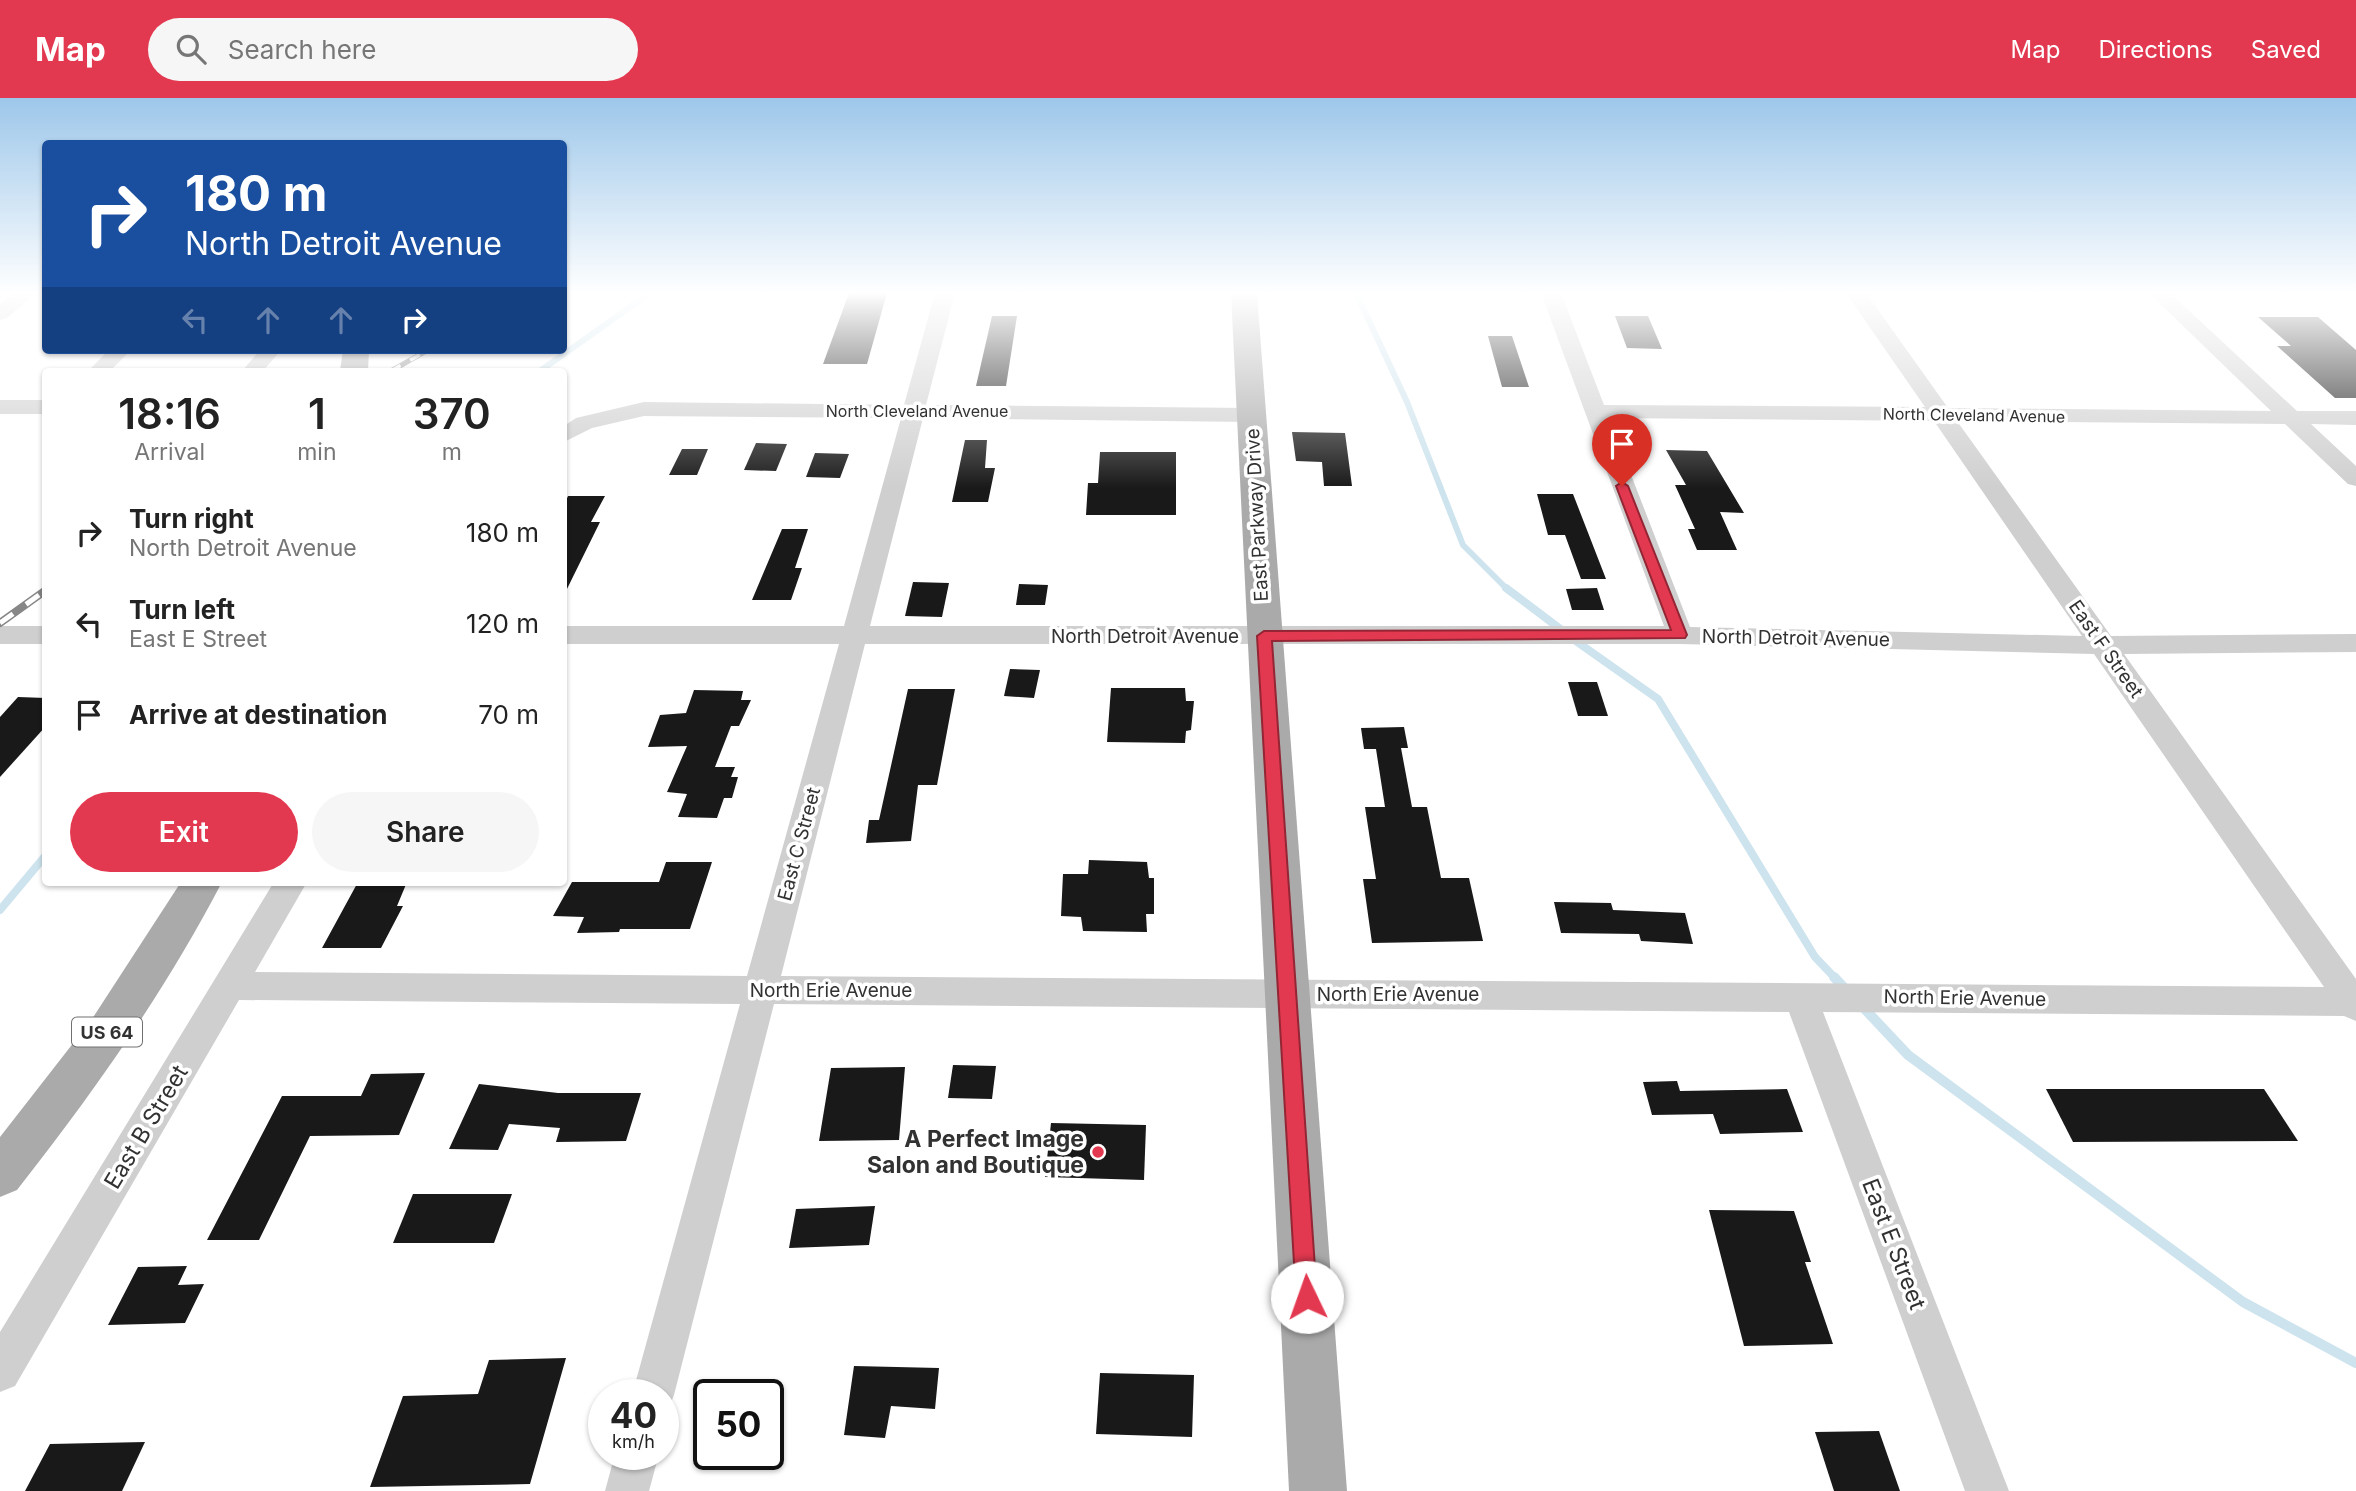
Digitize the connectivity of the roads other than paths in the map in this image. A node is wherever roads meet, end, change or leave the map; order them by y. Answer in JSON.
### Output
{"nodes":[{"id":1,"x":928,"y":358,"type":"edge"},
{"id":2,"x":1248,"y":358,"type":"edge"},
{"id":3,"x":1574,"y":358,"type":"edge"},
{"id":4,"x":1902,"y":358,"type":"edge"},
{"id":5,"x":2228,"y":358,"type":"edge"},
{"id":6,"x":0,"y":407,"type":"edge"},
{"id":7,"x":42,"y":407,"type":"edge"},
{"id":8,"x":914,"y":410,"type":"junction"},
{"id":9,"x":1593,"y":411,"type":"junction"},
{"id":10,"x":1941,"y":414,"type":"junction"},
{"id":11,"x":1251,"y":415,"type":"junction"},
{"id":12,"x":2291,"y":417,"type":"junction"},
{"id":13,"x":2356,"y":418,"type":"edge"},
{"id":14,"x":567,"y":433,"type":"edge"},
{"id":15,"x":2356,"y":479,"type":"edge"},
{"id":16,"x":0,"y":635,"type":"edge"},
{"id":17,"x":42,"y":635,"type":"edge"},
{"id":18,"x":567,"y":635,"type":"edge"},
{"id":19,"x":1680,"y":635,"type":"junction"},
{"id":20,"x":1264,"y":636,"type":"junction"},
{"id":21,"x":854,"y":637,"type":"junction"},
{"id":22,"x":2356,"y":643,"type":"edge"},
{"id":23,"x":2103,"y":645,"type":"junction"},
{"id":24,"x":200,"y":886,"type":"edge"},
{"id":25,"x":289,"y":886,"type":"edge"},
{"id":26,"x":230,"y":986,"type":"junction"},
{"id":27,"x":760,"y":990,"type":"junction"},
{"id":28,"x":1289,"y":993,"type":"junction"},
{"id":29,"x":1810,"y":996,"type":"junction"},
{"id":30,"x":2355,"y":1003,"type":"edge"},
{"id":31,"x":0,"y":1174,"type":"edge"},
{"id":32,"x":0,"y":1371,"type":"edge"},
{"id":33,"x":657,"y":1379,"type":"edge"},
{"id":34,"x":633,"y":1470,"type":"edge"},
{"id":35,"x":627,"y":1491,"type":"edge"},
{"id":36,"x":1318,"y":1491,"type":"edge"},
{"id":37,"x":1987,"y":1491,"type":"edge"}],
"edges":[{"from":1,"to":8,"type":"street","name":"East C Street"},
{"from":2,"to":11,"type":"main road","name":"East Parkway Drive"},
{"from":3,"to":9,"type":"street"},
{"from":4,"to":10,"type":"street","name":"East F Street"},
{"from":5,"to":12,"type":"street"},
{"from":6,"to":7,"type":"street"},
{"from":8,"to":11,"type":"street","name":"North Cleveland Avenue"},
{"from":8,"to":14,"type":"street","name":"North Cleveland Avenue"},
{"from":8,"to":21,"type":"street","name":"East C Street"},
{"from":9,"to":10,"type":"street","name":"North Cleveland Avenue"},
{"from":9,"to":19,"type":"street"},
{"from":10,"to":12,"type":"street","name":"North Cleveland Avenue"},
{"from":10,"to":23,"type":"street","name":"East F Street"},
{"from":11,"to":20,"type":"main road","name":"East Parkway Drive"},
{"from":12,"to":13,"type":"street","name":"North Cleveland Avenue"},
{"from":12,"to":15,"type":"street"},
{"from":16,"to":17,"type":"street"},
{"from":18,"to":21,"type":"street","name":"North Detroit Avenue"},
{"from":19,"to":20,"type":"street","name":"North Detroit Avenue"},
{"from":19,"to":23,"type":"street","name":"North Detroit Avenue"},
{"from":20,"to":21,"type":"street","name":"North Detroit Avenue"},
{"from":20,"to":28,"type":"main road","name":"East Parkway Drive"},
{"from":21,"to":27,"type":"street","name":"East C Street"},
{"from":22,"to":23,"type":"street","name":"North Detroit Avenue"},
{"from":23,"to":30,"type":"street","name":"East F Street"},
{"from":24,"to":31,"type":"main road","number":"US 64"},
{"from":25,"to":26,"type":"street","name":"East B Street"},
{"from":26,"to":27,"type":"street","name":"North Erie Avenue"},
{"from":26,"to":32,"type":"street","name":"East B Street"},
{"from":27,"to":28,"type":"street","name":"North Erie Avenue"},
{"from":27,"to":33,"type":"street","name":"East C Street"},
{"from":28,"to":29,"type":"street","name":"North Erie Avenue"},
{"from":28,"to":36,"type":"main road","name":"East Parkway Drive"},
{"from":29,"to":30,"type":"street","name":"North Erie Avenue"},
{"from":29,"to":37,"type":"street","name":"East E Street"},
{"from":34,"to":35,"type":"street"}]}
